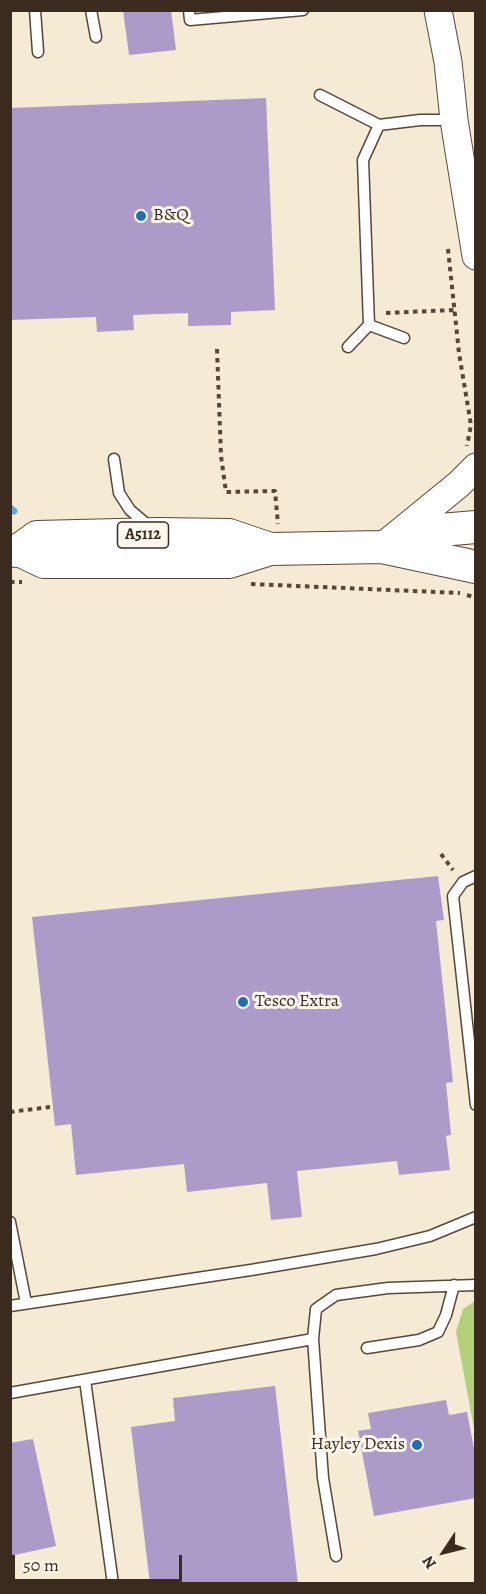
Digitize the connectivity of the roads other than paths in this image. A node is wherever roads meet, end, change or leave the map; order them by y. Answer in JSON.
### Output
{"nodes":[{"id":1,"x":35,"y":10,"type":"edge"},
{"id":2,"x":91,"y":10,"type":"edge"},
{"id":3,"x":189,"y":10,"type":"edge"},
{"id":4,"x":303,"y":10,"type":"edge"},
{"id":5,"x":438,"y":10,"type":"edge"},
{"id":6,"x":96,"y":37,"type":"dead end"},
{"id":7,"x":38,"y":52,"type":"dead end"},
{"id":8,"x":320,"y":96,"type":"dead end"},
{"id":9,"x":454,"y":120,"type":"junction"},
{"id":10,"x":379,"y":125,"type":"junction"},
{"id":11,"x":476,"y":256,"type":"edge"},
{"id":12,"x":369,"y":325,"type":"junction"},
{"id":13,"x":404,"y":339,"type":"dead end"},
{"id":14,"x":348,"y":347,"type":"dead end"},
{"id":15,"x":471,"y":457,"type":"edge"},
{"id":16,"x":114,"y":459,"type":"dead end"},
{"id":17,"x":476,"y":527,"type":"edge"},
{"id":18,"x":159,"y":534,"type":"junction"},
{"id":19,"x":382,"y":547,"type":"junction"},
{"id":20,"x":275,"y":549,"type":"junction"},
{"id":21,"x":15,"y":551,"type":"edge"},
{"id":22,"x":476,"y":567,"type":"edge"},
{"id":23,"x":476,"y":876,"type":"edge"},
{"id":24,"x":476,"y":1105,"type":"edge"},
{"id":25,"x":476,"y":1216,"type":"edge"},
{"id":26,"x":10,"y":1222,"type":"edge"},
{"id":27,"x":454,"y":1285,"type":"junction"},
{"id":28,"x":476,"y":1285,"type":"edge"},
{"id":29,"x":26,"y":1303,"type":"junction"},
{"id":30,"x":10,"y":1306,"type":"edge"},
{"id":31,"x":313,"y":1339,"type":"junction"},
{"id":32,"x":367,"y":1348,"type":"dead end"},
{"id":33,"x":85,"y":1380,"type":"junction"},
{"id":34,"x":10,"y":1393,"type":"edge"},
{"id":35,"x":336,"y":1556,"type":"dead end"},
{"id":36,"x":113,"y":1584,"type":"edge"}],
"edges":[{"from":1,"to":7,"type":"lane"},
{"from":2,"to":6,"type":"lane"},
{"from":3,"to":4,"type":"lane"},
{"from":5,"to":9,"type":"street"},
{"from":8,"to":10,"type":"lane"},
{"from":9,"to":10,"type":"lane"},
{"from":9,"to":11,"type":"street"},
{"from":10,"to":12,"type":"lane"},
{"from":12,"to":13,"type":"lane"},
{"from":12,"to":14,"type":"lane"},
{"from":15,"to":19,"type":"street"},
{"from":16,"to":18,"type":"lane"},
{"from":17,"to":19,"type":"main road","number":"A5112"},
{"from":18,"to":20,"type":"main road","number":"A5112"},
{"from":18,"to":21,"type":"main road","number":"A5112"},
{"from":19,"to":20,"type":"main road","number":"A5112"},
{"from":19,"to":22,"type":"main road","number":"A5112"},
{"from":20,"to":21,"type":"main road","number":"A5112"},
{"from":23,"to":24,"type":"lane"},
{"from":25,"to":29,"type":"lane"},
{"from":26,"to":29,"type":"lane"},
{"from":27,"to":28,"type":"lane"},
{"from":27,"to":31,"type":"lane"},
{"from":27,"to":32,"type":"lane"},
{"from":29,"to":30,"type":"lane"},
{"from":31,"to":33,"type":"lane"},
{"from":31,"to":35,"type":"lane"},
{"from":33,"to":34,"type":"lane"},
{"from":33,"to":36,"type":"lane"}]}
